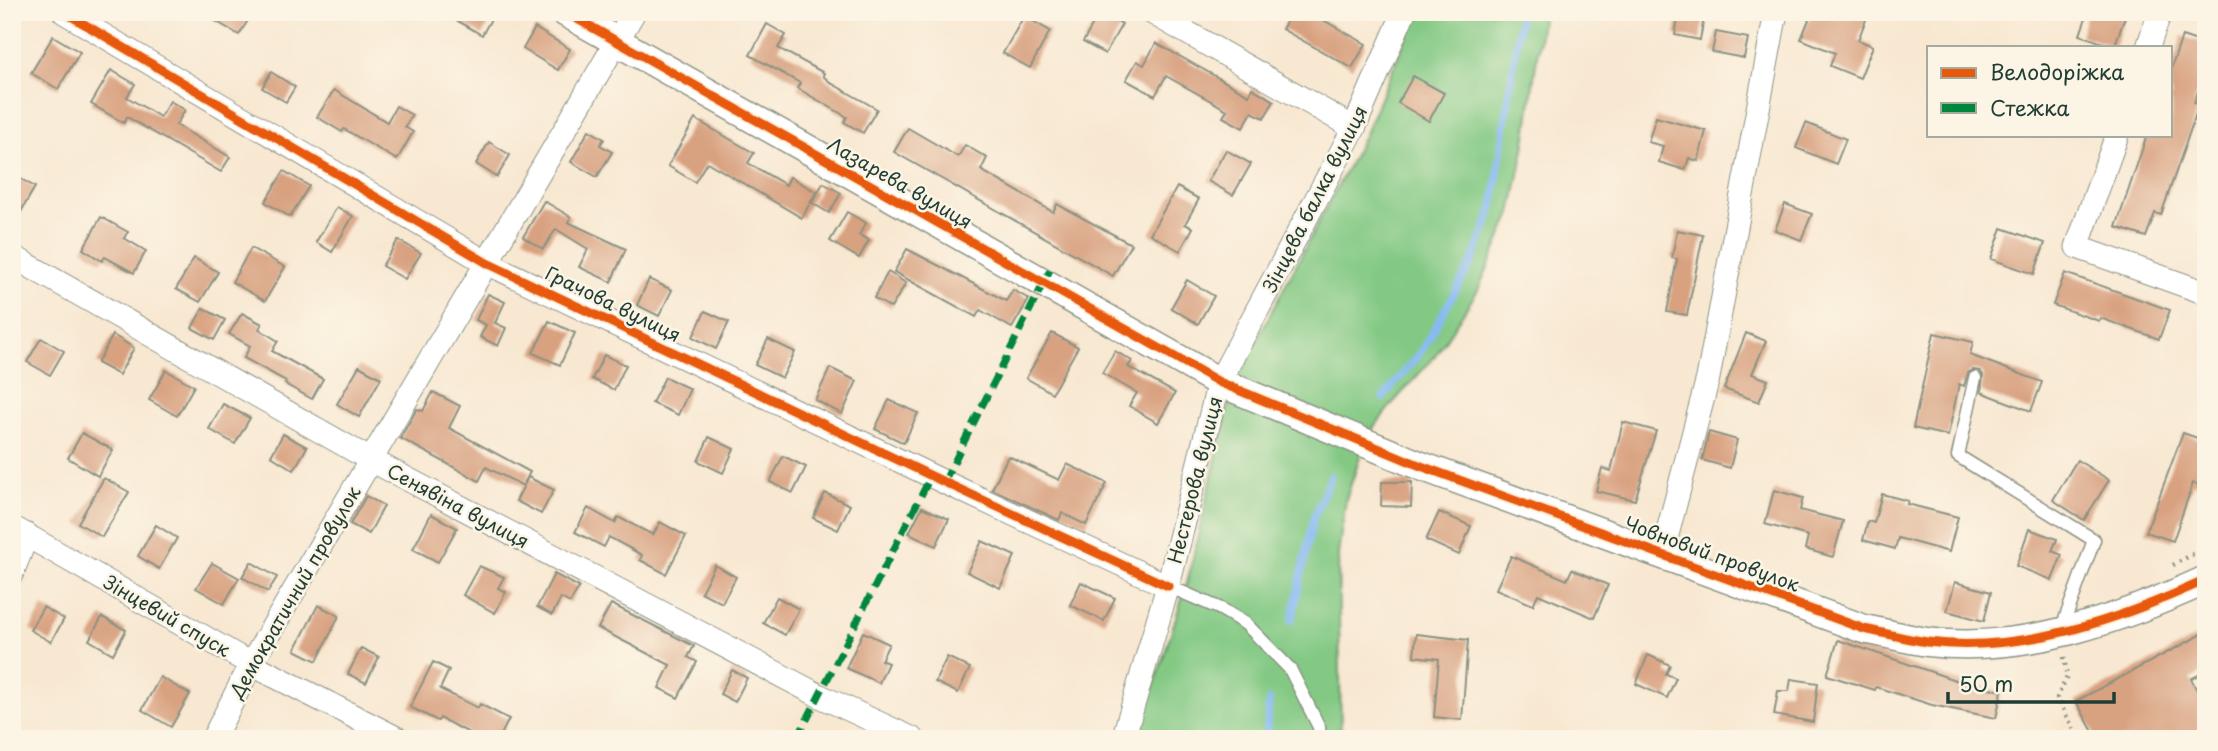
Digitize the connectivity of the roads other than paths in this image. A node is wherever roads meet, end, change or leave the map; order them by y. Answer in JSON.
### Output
{"nodes":[{"id":1,"x":64,"y":12,"type":"edge"},
{"id":2,"x":565,"y":12,"type":"edge"},
{"id":3,"x":634,"y":12,"type":"edge"},
{"id":4,"x":1152,"y":12,"type":"edge"},
{"id":5,"x":1404,"y":12,"type":"edge"},
{"id":6,"x":1776,"y":12,"type":"edge"},
{"id":7,"x":2160,"y":12,"type":"edge"},
{"id":8,"x":617,"y":42,"type":"junction"},
{"id":9,"x":2148,"y":46,"type":"edge"},
{"id":10,"x":1354,"y":128,"type":"junction"},
{"id":11,"x":2117,"y":136,"type":"edge"},
{"id":12,"x":12,"y":256,"type":"edge"},
{"id":13,"x":487,"y":263,"type":"junction"},
{"id":14,"x":2206,"y":293,"type":"edge"},
{"id":15,"x":1975,"y":378,"type":"dead end"},
{"id":16,"x":1219,"y":382,"type":"junction"},
{"id":17,"x":371,"y":460,"type":"junction"},
{"id":18,"x":20,"y":531,"type":"edge"},
{"id":19,"x":1662,"y":554,"type":"junction"},
{"id":20,"x":12,"y":573,"type":"edge"},
{"id":21,"x":2206,"y":580,"type":"edge"},
{"id":22,"x":1168,"y":586,"type":"junction"},
{"id":23,"x":2060,"y":633,"type":"junction"},
{"id":24,"x":251,"y":664,"type":"junction"},
{"id":25,"x":213,"y":739,"type":"edge"},
{"id":26,"x":398,"y":739,"type":"edge"},
{"id":27,"x":913,"y":739,"type":"edge"},
{"id":28,"x":1123,"y":739,"type":"edge"},
{"id":29,"x":1320,"y":739,"type":"edge"}],
"edges":[{"from":1,"to":13,"type":"street","name":"Грачова вулиця"},
{"from":2,"to":8,"type":"street","name":"Лазарева вулиця"},
{"from":3,"to":8,"type":"street","name":"Демократичний провулок"},
{"from":4,"to":10,"type":"street"},
{"from":5,"to":10,"type":"street","name":"Зінцева балка вулиця"},
{"from":6,"to":19,"type":"street","name":"Човновий провулок"},
{"from":7,"to":9,"type":"street"},
{"from":8,"to":13,"type":"street","name":"Демократичний провулок"},
{"from":8,"to":16,"type":"street","name":"Лазарева вулиця"},
{"from":10,"to":16,"type":"street","name":"Зінцева балка вулиця"},
{"from":11,"to":14,"type":"street"},
{"from":12,"to":17,"type":"street","name":"Сенявіна вулиця"},
{"from":13,"to":17,"type":"street","name":"Демократичний провулок"},
{"from":13,"to":22,"type":"street","name":"Грачова вулиця"},
{"from":15,"to":23,"type":"lane"},
{"from":16,"to":19,"type":"street","name":"Човновий провулок"},
{"from":16,"to":22,"type":"street","name":"Нестерова вулиця"},
{"from":17,"to":24,"type":"street","name":"Демократичний провулок"},
{"from":17,"to":27,"type":"street","name":"Сенявіна вулиця"},
{"from":18,"to":20,"type":"street"},
{"from":18,"to":24,"type":"street","name":"Зінцевий спуск"},
{"from":19,"to":23,"type":"street","name":"Човновий провулок"},
{"from":21,"to":23,"type":"street","name":"Човновий провулок"},
{"from":22,"to":28,"type":"street","name":"Нестерова вулиця"},
{"from":22,"to":29,"type":"lane"},
{"from":24,"to":25,"type":"street","name":"Демократичний провулок"},
{"from":24,"to":26,"type":"street","name":"Зінцевий спуск"}]}
